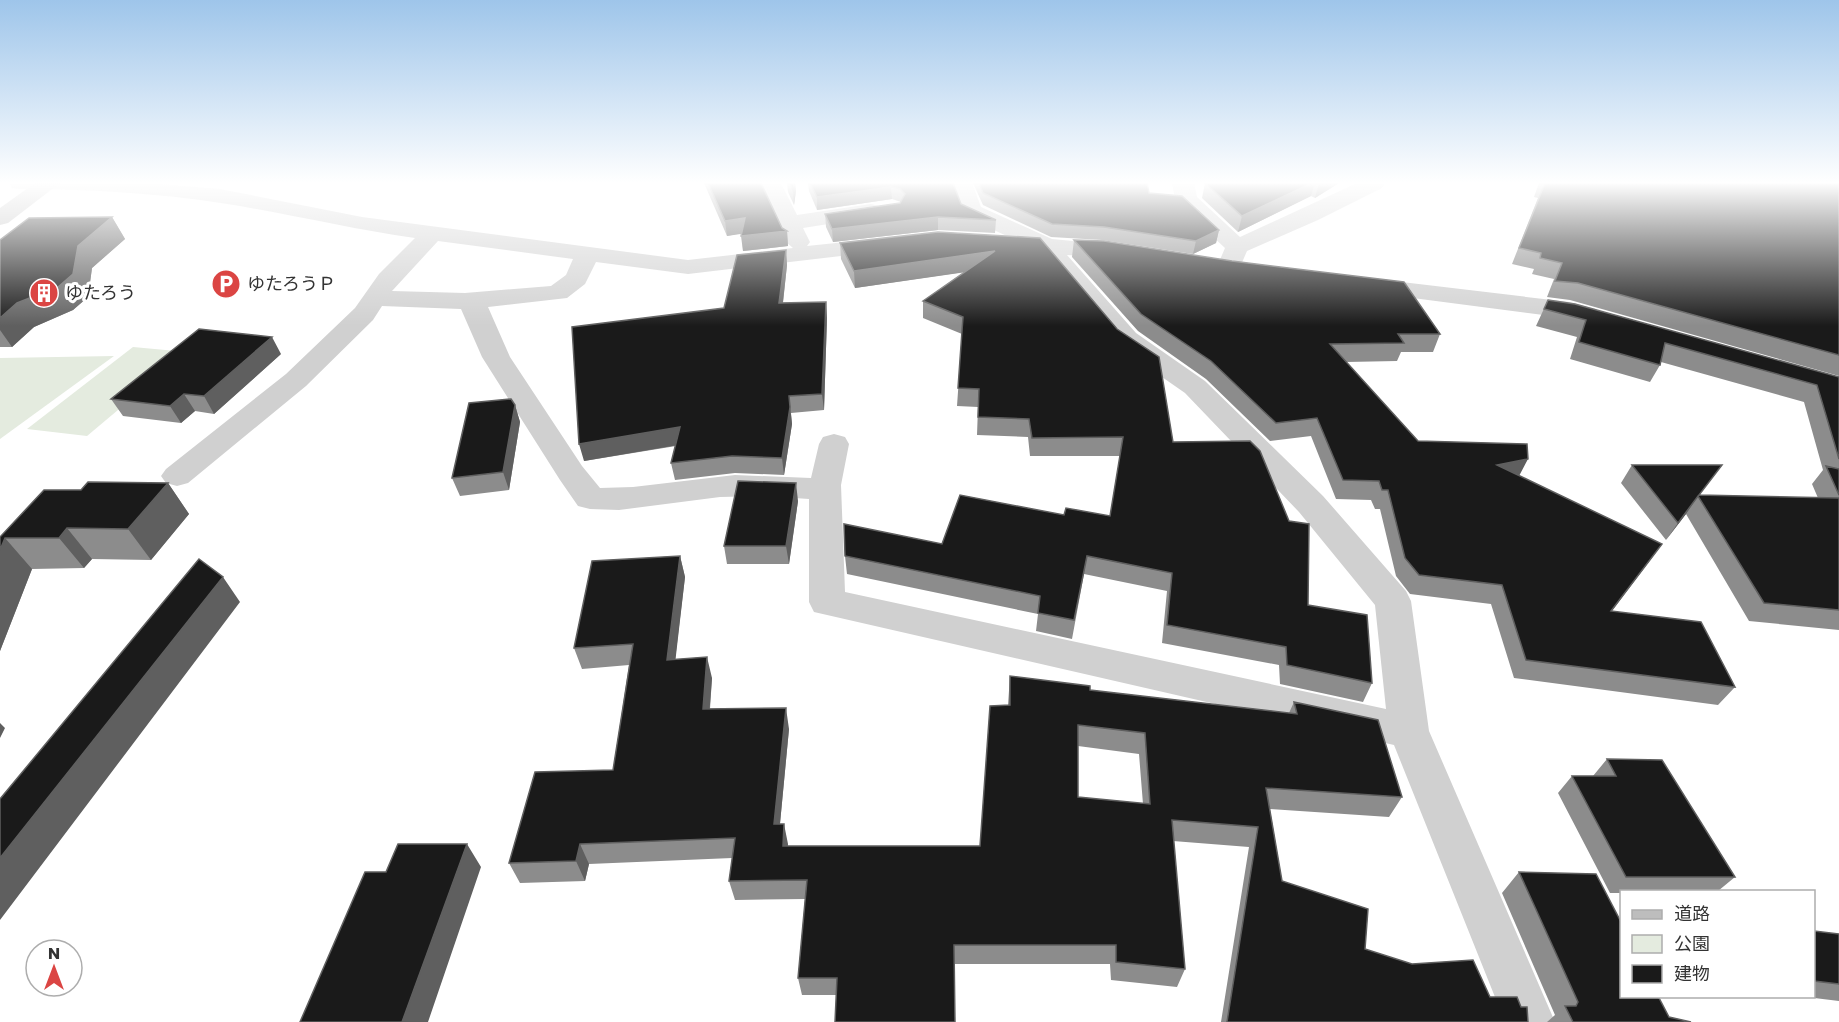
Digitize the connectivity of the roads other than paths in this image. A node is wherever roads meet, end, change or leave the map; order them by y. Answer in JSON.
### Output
{"nodes":[{"id":1,"x":409,"y":231,"type":"edge"},
{"id":2,"x":793,"y":231,"type":"edge"},
{"id":3,"x":1014,"y":231,"type":"edge"},
{"id":4,"x":1208,"y":231,"type":"edge"},
{"id":5,"x":1284,"y":231,"type":"edge"},
{"id":6,"x":432,"y":234,"type":"junction"},
{"id":7,"x":981,"y":242,"type":"edge"},
{"id":8,"x":904,"y":243,"type":"edge"},
{"id":9,"x":1047,"y":246,"type":"junction"},
{"id":10,"x":588,"y":254,"type":"junction"},
{"id":11,"x":804,"y":254,"type":"junction"},
{"id":12,"x":1136,"y":254,"type":"edge"},
{"id":13,"x":1347,"y":284,"type":"edge"},
{"id":14,"x":376,"y":298,"type":"junction"},
{"id":15,"x":465,"y":301,"type":"junction"},
{"id":16,"x":1614,"y":323,"type":"edge"},
{"id":17,"x":834,"y":444,"type":"dead end"},
{"id":18,"x":177,"y":476,"type":"dead end"},
{"id":19,"x":825,"y":489,"type":"junction"},
{"id":20,"x":1409,"y":730,"type":"junction"},
{"id":21,"x":1530,"y":1022,"type":"edge"}],
"edges":[{"from":1,"to":6,"type":"street"},
{"from":2,"to":11,"type":"street"},
{"from":3,"to":9,"type":"street"},
{"from":4,"to":5,"type":"street"},
{"from":6,"to":10,"type":"street"},
{"from":6,"to":14,"type":"street"},
{"from":7,"to":9,"type":"street"},
{"from":8,"to":11,"type":"street"},
{"from":9,"to":12,"type":"street"},
{"from":9,"to":20,"type":"street"},
{"from":10,"to":11,"type":"street"},
{"from":10,"to":15,"type":"street"},
{"from":13,"to":16,"type":"street"},
{"from":14,"to":15,"type":"street"},
{"from":14,"to":18,"type":"street"},
{"from":15,"to":19,"type":"street"},
{"from":17,"to":19,"type":"street"},
{"from":19,"to":20,"type":"street"},
{"from":20,"to":21,"type":"street"}]}
